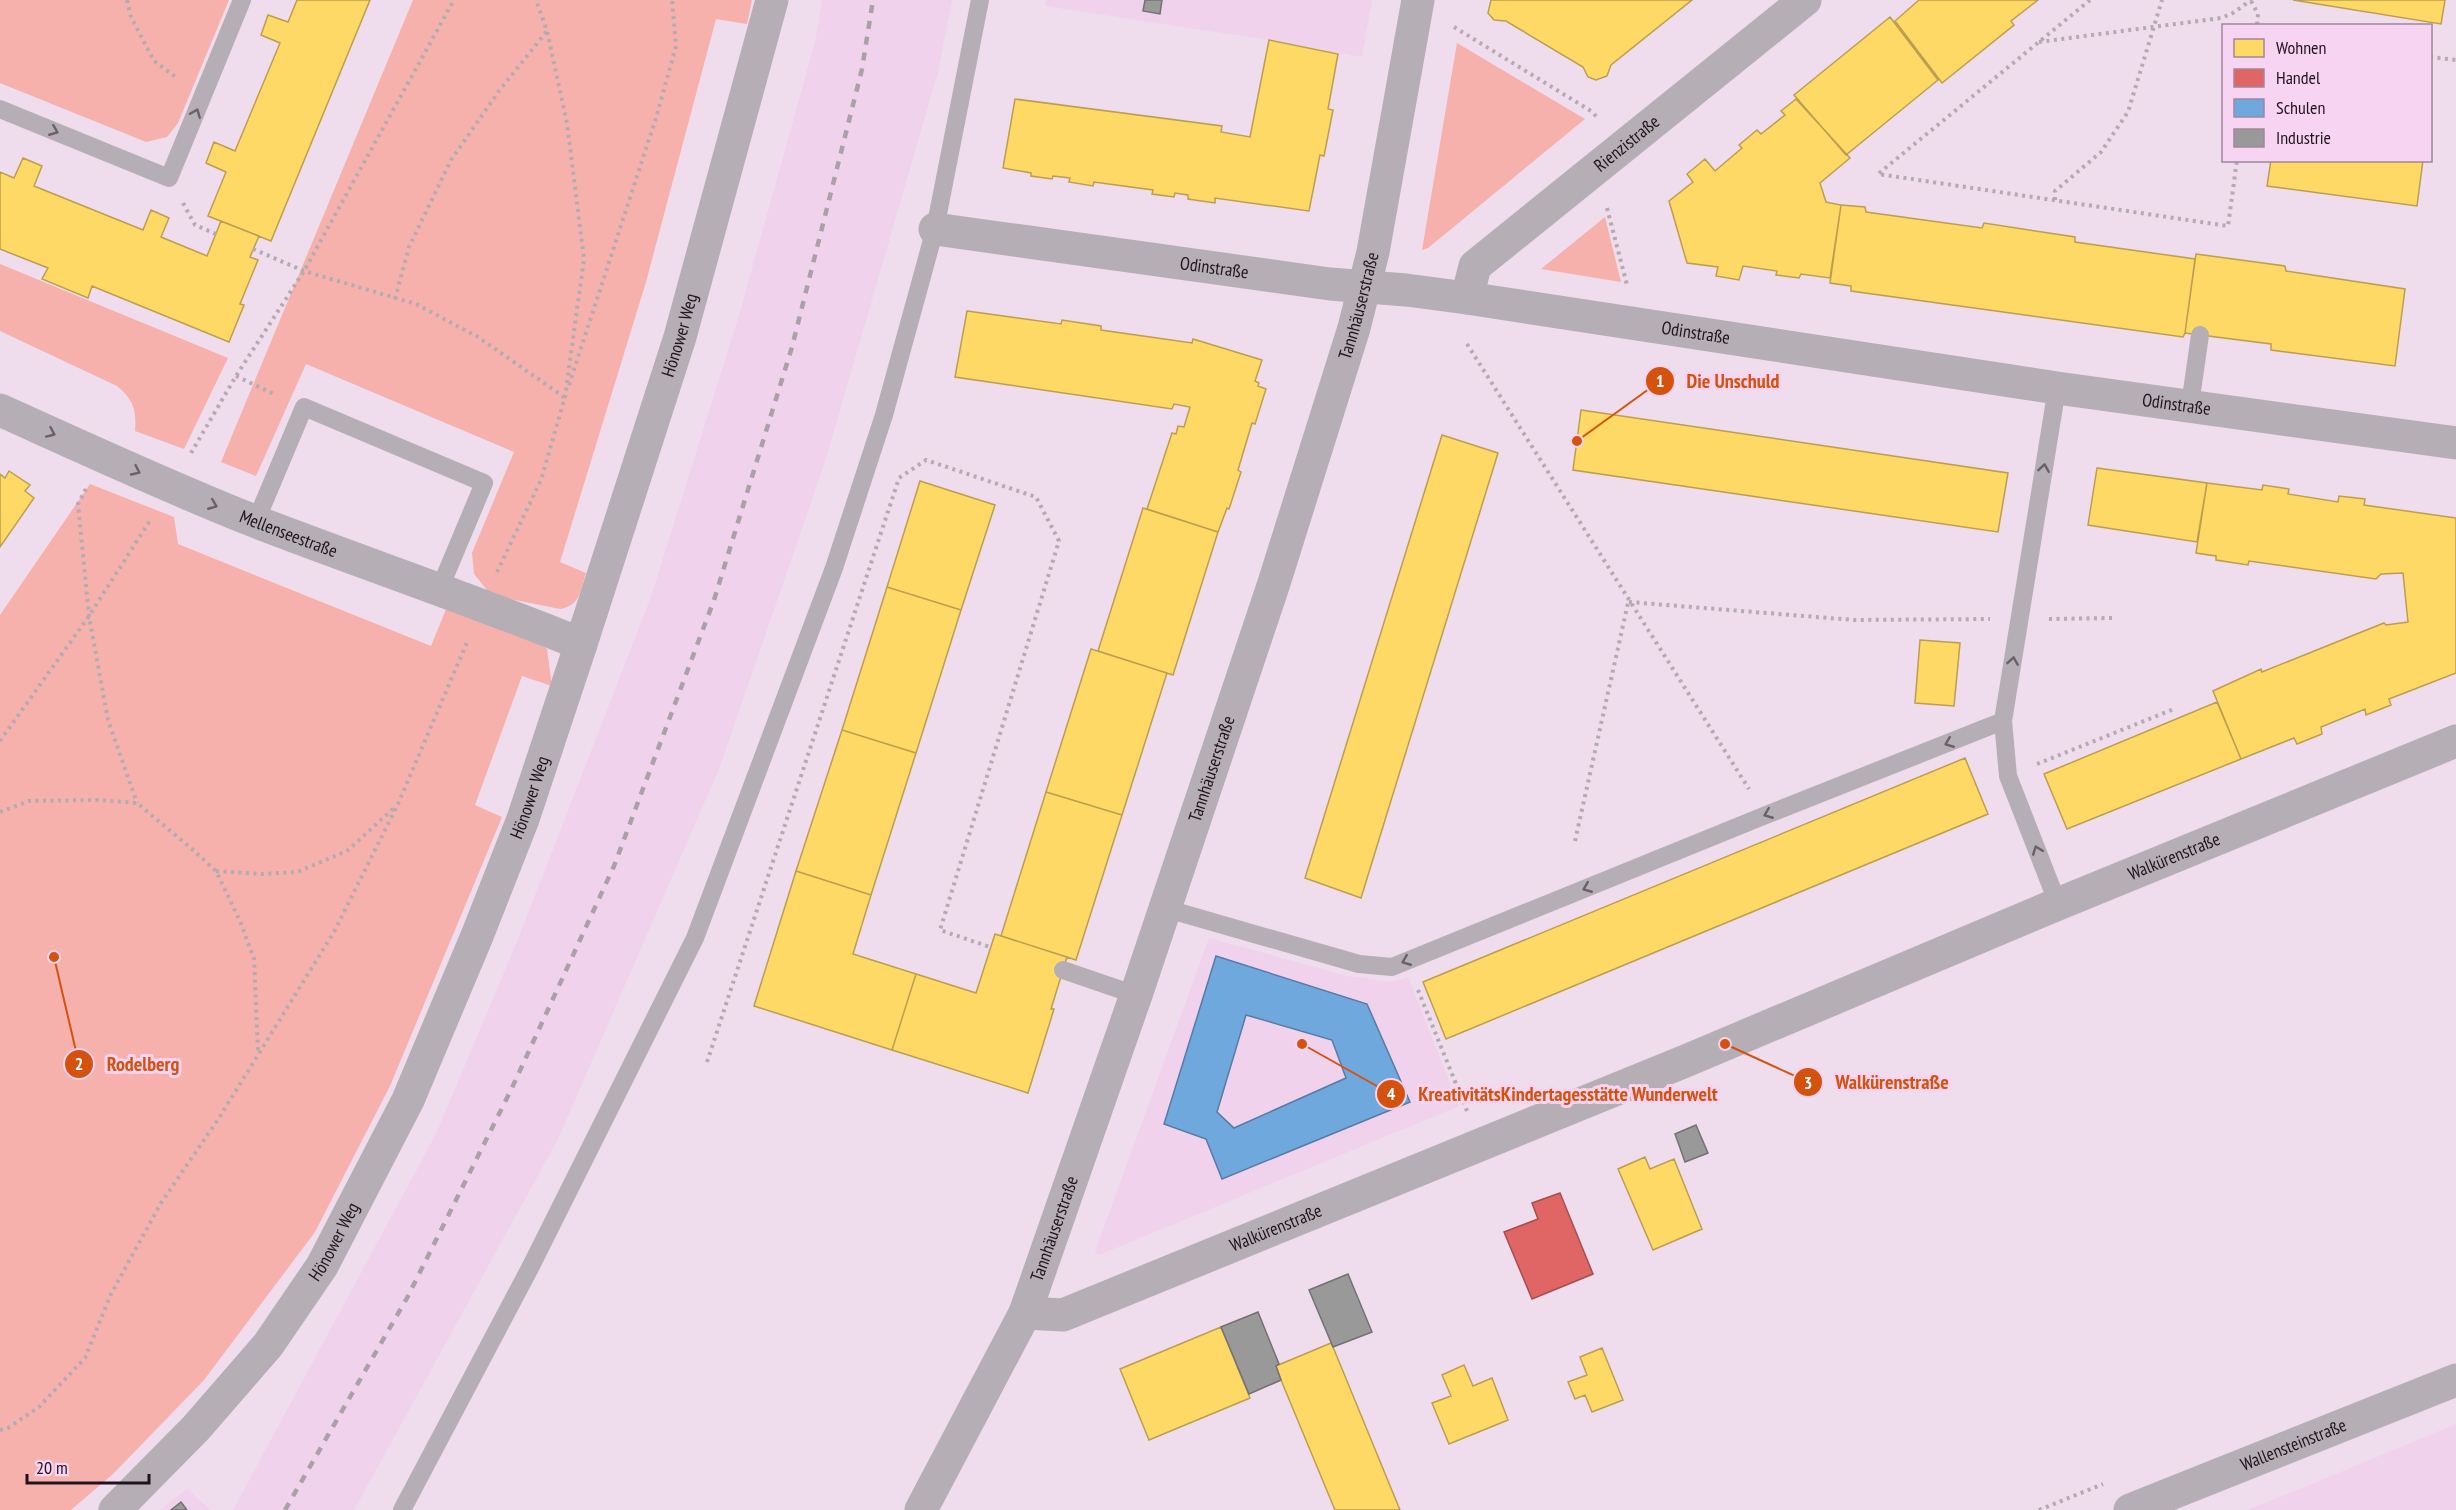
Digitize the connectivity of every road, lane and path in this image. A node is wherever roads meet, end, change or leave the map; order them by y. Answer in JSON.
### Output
{"nodes":[{"id":1,"x":127,"y":0,"type":"edge"},
{"id":2,"x":242,"y":0,"type":"edge"},
{"id":3,"x":454,"y":0,"type":"edge"},
{"id":4,"x":536,"y":0,"type":"edge"},
{"id":5,"x":672,"y":0,"type":"edge"},
{"id":6,"x":772,"y":0,"type":"edge"},
{"id":7,"x":980,"y":0,"type":"edge"},
{"id":8,"x":1418,"y":0,"type":"edge"},
{"id":9,"x":1806,"y":0,"type":"edge"},
{"id":10,"x":2090,"y":0,"type":"edge"},
{"id":11,"x":2162,"y":0,"type":"edge"},
{"id":12,"x":2251,"y":0,"type":"edge"},
{"id":13,"x":2257,"y":24,"type":"edge"},
{"id":14,"x":1454,"y":27,"type":"dead end"},
{"id":15,"x":2155,"y":27,"type":"junction"},
{"id":16,"x":547,"y":31,"type":"junction"},
{"id":17,"x":2038,"y":42,"type":"junction"},
{"id":18,"x":2432,"y":57,"type":"edge"},
{"id":19,"x":2456,"y":60,"type":"edge"},
{"id":20,"x":202,"y":96,"type":"junction"},
{"id":21,"x":0,"y":109,"type":"edge"},
{"id":22,"x":1598,"y":118,"type":"dead end"},
{"id":23,"x":2237,"y":162,"type":"edge"},
{"id":24,"x":169,"y":178,"type":"junction"},
{"id":25,"x":2055,"y":200,"type":"junction"},
{"id":26,"x":1606,"y":205,"type":"dead end"},
{"id":27,"x":935,"y":229,"type":"junction"},
{"id":28,"x":216,"y":234,"type":"dead end"},
{"id":29,"x":253,"y":249,"type":"dead end"},
{"id":30,"x":304,"y":271,"type":"junction"},
{"id":31,"x":1365,"y":287,"type":"junction"},
{"id":32,"x":1628,"y":290,"type":"dead end"},
{"id":33,"x":1467,"y":298,"type":"junction"},
{"id":34,"x":395,"y":299,"type":"junction"},
{"id":35,"x":2200,"y":335,"type":"dead end"},
{"id":36,"x":1467,"y":344,"type":"dead end"},
{"id":37,"x":236,"y":376,"type":"junction"},
{"id":38,"x":2057,"y":388,"type":"junction"},
{"id":39,"x":565,"y":397,"type":"junction"},
{"id":40,"x":2190,"y":405,"type":"junction"},
{"id":41,"x":304,"y":407,"type":"junction"},
{"id":42,"x":0,"y":410,"type":"edge"},
{"id":43,"x":2456,"y":442,"type":"edge"},
{"id":44,"x":101,"y":455,"type":"junction"},
{"id":45,"x":171,"y":488,"type":"junction"},
{"id":46,"x":256,"y":521,"type":"junction"},
{"id":47,"x":440,"y":588,"type":"junction"},
{"id":48,"x":1629,"y":602,"type":"junction"},
{"id":49,"x":483,"y":604,"type":"junction"},
{"id":50,"x":89,"y":616,"type":"junction"},
{"id":51,"x":2112,"y":618,"type":"dead end"},
{"id":52,"x":2020,"y":619,"type":"junction"},
{"id":53,"x":581,"y":644,"type":"junction"},
{"id":54,"x":2174,"y":709,"type":"dead end"},
{"id":55,"x":2003,"y":721,"type":"junction"},
{"id":56,"x":0,"y":741,"type":"edge"},
{"id":57,"x":2456,"y":741,"type":"edge"},
{"id":58,"x":2008,"y":776,"type":"junction"},
{"id":59,"x":137,"y":803,"type":"junction"},
{"id":60,"x":398,"y":804,"type":"junction"},
{"id":61,"x":0,"y":812,"type":"edge"},
{"id":62,"x":1766,"y":815,"type":"junction"},
{"id":63,"x":1575,"y":841,"type":"dead end"},
{"id":64,"x":216,"y":871,"type":"junction"},
{"id":65,"x":2058,"y":904,"type":"junction"},
{"id":66,"x":1164,"y":908,"type":"junction"},
{"id":67,"x":990,"y":946,"type":"dead end"},
{"id":68,"x":1406,"y":962,"type":"junction"},
{"id":69,"x":1063,"y":970,"type":"dead end"},
{"id":70,"x":1136,"y":995,"type":"junction"},
{"id":71,"x":258,"y":1053,"type":"junction"},
{"id":72,"x":707,"y":1062,"type":"dead end"},
{"id":73,"x":1481,"y":1144,"type":"junction"},
{"id":74,"x":1025,"y":1313,"type":"junction"},
{"id":75,"x":2456,"y":1380,"type":"edge"},
{"id":76,"x":0,"y":1430,"type":"edge"},
{"id":77,"x":115,"y":1510,"type":"edge"},
{"id":78,"x":402,"y":1510,"type":"edge"},
{"id":79,"x":921,"y":1510,"type":"edge"},
{"id":80,"x":2130,"y":1510,"type":"edge"}],
"edges":[{"from":1,"to":20,"type":"path"},
{"from":2,"to":20,"type":"lane"},
{"from":3,"to":30,"type":"path"},
{"from":4,"to":16,"type":"path"},
{"from":5,"to":39,"type":"path"},
{"from":6,"to":53,"type":"street","name":"Hönower Weg"},
{"from":7,"to":27,"type":"lane"},
{"from":8,"to":31,"type":"street","name":"Tannhäuserstraße"},
{"from":9,"to":33,"type":"street","name":"Rienzistraße"},
{"from":10,"to":17,"type":"path"},
{"from":11,"to":15,"type":"path"},
{"from":12,"to":13,"type":"path"},
{"from":12,"to":15,"type":"path"},
{"from":14,"to":22,"type":"path"},
{"from":15,"to":17,"type":"path"},
{"from":15,"to":25,"type":"path"},
{"from":16,"to":34,"type":"path"},
{"from":16,"to":39,"type":"path"},
{"from":17,"to":25,"type":"path"},
{"from":18,"to":19,"type":"path"},
{"from":24,"to":20,"type":"lane","one_way":true},
{"from":21,"to":24,"type":"lane","one_way":true},
{"from":23,"to":25,"type":"path"},
{"from":24,"to":28,"type":"path"},
{"from":26,"to":32,"type":"path"},
{"from":27,"to":31,"type":"street","name":"Odinstraße"},
{"from":27,"to":78,"type":"lane"},
{"from":29,"to":30,"type":"path"},
{"from":30,"to":34,"type":"path"},
{"from":30,"to":37,"type":"path"},
{"from":31,"to":33,"type":"street","name":"Odinstraße"},
{"from":31,"to":66,"type":"street","name":"Tannhäuserstraße"},
{"from":33,"to":38,"type":"street","name":"Odinstraße"},
{"from":34,"to":39,"type":"path"},
{"from":35,"to":40,"type":"lane"},
{"from":36,"to":48,"type":"path"},
{"from":37,"to":41,"type":"path"},
{"from":37,"to":45,"type":"path"},
{"from":38,"to":40,"type":"street","name":"Odinstraße"},
{"from":52,"to":38,"type":"lane","one_way":true},
{"from":39,"to":49,"type":"path"},
{"from":40,"to":43,"type":"street","name":"Odinstraße"},
{"from":41,"to":46,"type":"lane"},
{"from":41,"to":47,"type":"lane"},
{"from":42,"to":44,"type":"street","name":"Mellenseestraße","one_way":true},
{"from":44,"to":45,"type":"street","name":"Mellenseestraße","one_way":true},
{"from":44,"to":50,"type":"path"},
{"from":45,"to":46,"type":"street","name":"Mellenseestraße","one_way":true},
{"from":45,"to":50,"type":"path"},
{"from":46,"to":47,"type":"street","name":"Mellenseestraße"},
{"from":47,"to":49,"type":"street","name":"Mellenseestraße"},
{"from":48,"to":52,"type":"path"},
{"from":48,"to":62,"type":"path"},
{"from":48,"to":63,"type":"path"},
{"from":49,"to":53,"type":"street","name":"Mellenseestraße"},
{"from":49,"to":60,"type":"path"},
{"from":50,"to":56,"type":"path"},
{"from":50,"to":59,"type":"path"},
{"from":51,"to":52,"type":"path"},
{"from":55,"to":52,"type":"lane","one_way":true},
{"from":53,"to":77,"type":"street","name":"Hönower Weg"},
{"from":54,"to":58,"type":"path"},
{"from":55,"to":58,"type":"lane"},
{"from":55,"to":62,"type":"lane","one_way":true},
{"from":57,"to":65,"type":"street","name":"Walkürenstraße"},
{"from":65,"to":58,"type":"lane","one_way":true},
{"from":59,"to":61,"type":"path"},
{"from":59,"to":64,"type":"path"},
{"from":60,"to":64,"type":"path"},
{"from":60,"to":71,"type":"path"},
{"from":62,"to":68,"type":"lane","one_way":true},
{"from":64,"to":71,"type":"path"},
{"from":65,"to":73,"type":"street","name":"Walkürenstraße"},
{"from":66,"to":68,"type":"lane"},
{"from":66,"to":70,"type":"street","name":"Tannhäuserstraße"},
{"from":67,"to":72,"type":"path"},
{"from":68,"to":73,"type":"path"},
{"from":69,"to":70,"type":"lane"},
{"from":70,"to":74,"type":"street","name":"Tannhäuserstraße"},
{"from":71,"to":76,"type":"path"},
{"from":73,"to":74,"type":"street","name":"Walkürenstraße"},
{"from":74,"to":79,"type":"street","name":"Tannhäuserstraße"},
{"from":75,"to":80,"type":"street","name":"Wallensteinstraße"}]}
